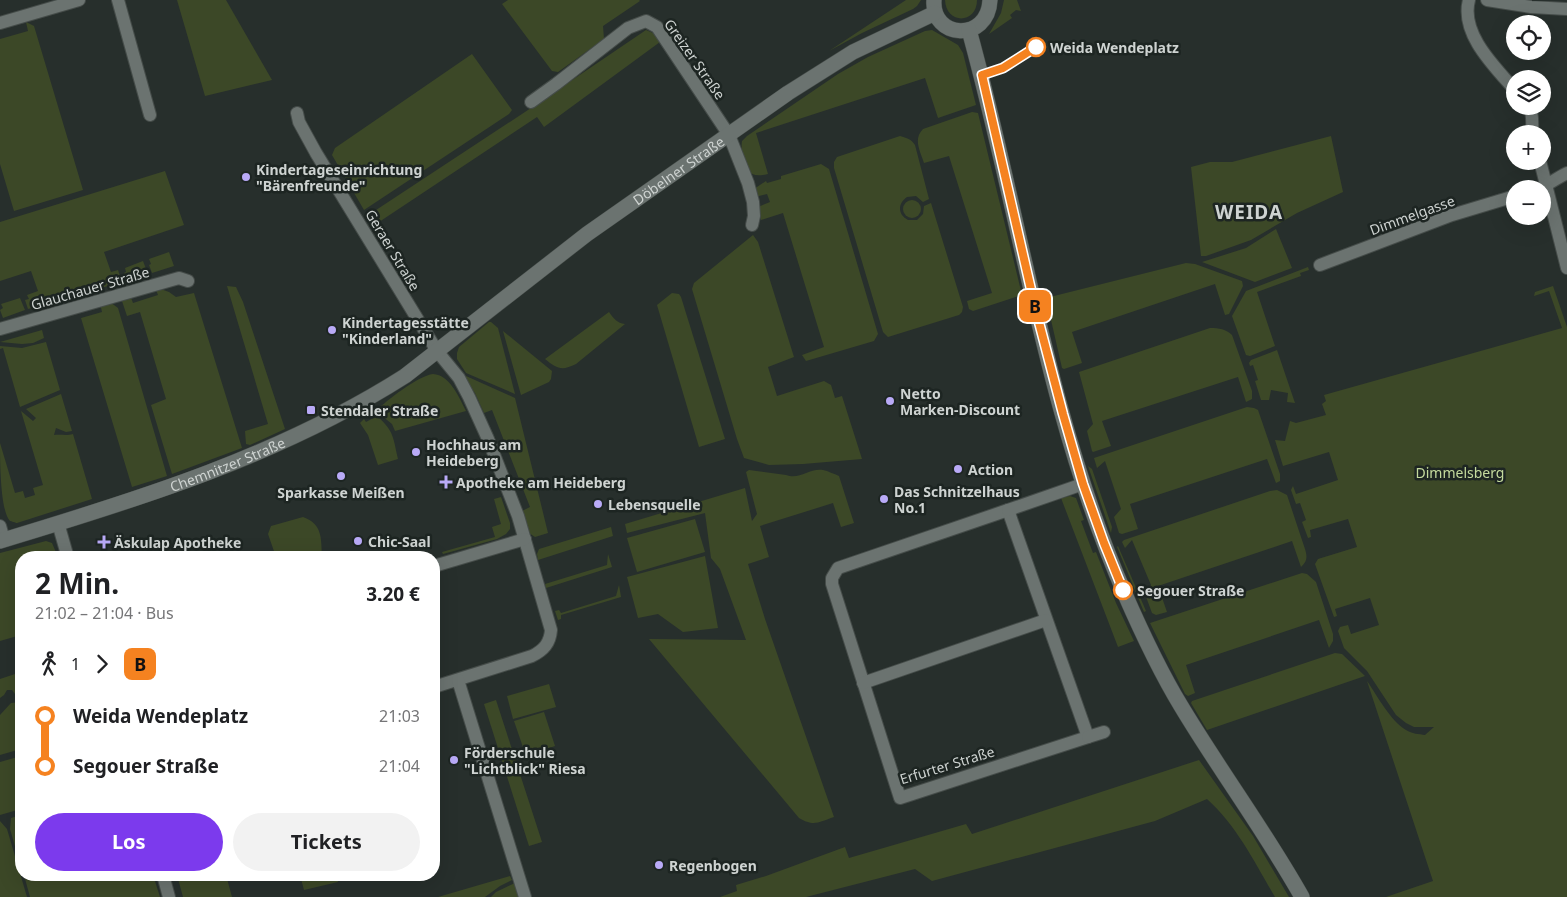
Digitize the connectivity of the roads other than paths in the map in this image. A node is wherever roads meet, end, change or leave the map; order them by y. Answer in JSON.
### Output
{"nodes":[{"id":1,"x":79,"y":0,"type":"edge"},
{"id":2,"x":118,"y":0,"type":"edge"},
{"id":3,"x":990,"y":0,"type":"edge"},
{"id":4,"x":1469,"y":0,"type":"edge"},
{"id":5,"x":1487,"y":0,"type":"edge"},
{"id":6,"x":934,"y":6,"type":"edge"},
{"id":7,"x":1567,"y":9,"type":"edge"},
{"id":8,"x":0,"y":24,"type":"edge"},
{"id":9,"x":970,"y":30,"type":"junction"},
{"id":10,"x":1506,"y":80,"type":"edge"},
{"id":11,"x":531,"y":102,"type":"dead end"},
{"id":12,"x":297,"y":113,"type":"dead end"},
{"id":13,"x":150,"y":115,"type":"dead end"},
{"id":14,"x":729,"y":135,"type":"junction"},
{"id":15,"x":1567,"y":173,"type":"edge"},
{"id":16,"x":1551,"y":181,"type":"edge"},
{"id":17,"x":1506,"y":199,"type":"edge"},
{"id":18,"x":1551,"y":216,"type":"edge"},
{"id":19,"x":752,"y":225,"type":"dead end"},
{"id":20,"x":1320,"y":265,"type":"dead end"},
{"id":21,"x":1567,"y":268,"type":"edge"},
{"id":22,"x":188,"y":281,"type":"dead end"},
{"id":23,"x":0,"y":329,"type":"edge"},
{"id":24,"x":437,"y":351,"type":"junction"},
{"id":25,"x":1083,"y":484,"type":"junction"},
{"id":26,"x":1008,"y":510,"type":"junction"},
{"id":27,"x":58,"y":523,"type":"junction"},
{"id":28,"x":1,"y":536,"type":"edge"},
{"id":29,"x":526,"y":543,"type":"junction"},
{"id":30,"x":66,"y":551,"type":"edge"},
{"id":31,"x":440,"y":564,"type":"edge"},
{"id":32,"x":1046,"y":620,"type":"junction"},
{"id":33,"x":458,"y":680,"type":"junction"},
{"id":34,"x":863,"y":683,"type":"junction"},
{"id":35,"x":440,"y":685,"type":"edge"},
{"id":36,"x":1104,"y":732,"type":"dead end"},
{"id":37,"x":1088,"y":737,"type":"junction"},
{"id":38,"x":165,"y":881,"type":"edge"},
{"id":39,"x":169,"y":897,"type":"edge"},
{"id":40,"x":525,"y":897,"type":"edge"},
{"id":41,"x":1302,"y":897,"type":"edge"}],
"edges":[{"from":1,"to":8,"type":"street"},
{"from":2,"to":13,"type":"street"},
{"from":3,"to":9,"type":"street"},
{"from":4,"to":10,"type":"street"},
{"from":5,"to":7,"type":"street"},
{"from":6,"to":9,"type":"street"},
{"from":6,"to":14,"type":"street","name":"Döbelner Straße"},
{"from":9,"to":25,"type":"street"},
{"from":11,"to":14,"type":"street","name":"Greizer Straße"},
{"from":12,"to":24,"type":"street","name":"Geraer Straße"},
{"from":14,"to":19,"type":"street","name":"Greizer Straße"},
{"from":14,"to":24,"type":"street","name":"Döbelner Straße"},
{"from":15,"to":16,"type":"street"},
{"from":17,"to":20,"type":"street","name":"Dimmelgasse"},
{"from":18,"to":21,"type":"street"},
{"from":22,"to":23,"type":"street","name":"Glauchauer Straße"},
{"from":24,"to":27,"type":"street","name":"Chemnitzer Straße"},
{"from":24,"to":29,"type":"street"},
{"from":25,"to":26,"type":"street","name":"Erfurter Straße"},
{"from":25,"to":41,"type":"street"},
{"from":26,"to":32,"type":"street"},
{"from":26,"to":34,"type":"street","name":"Erfurter Straße"},
{"from":27,"to":28,"type":"street","name":"Chemnitzer Straße"},
{"from":27,"to":30,"type":"street"},
{"from":29,"to":31,"type":"street"},
{"from":29,"to":33,"type":"street"},
{"from":32,"to":34,"type":"street"},
{"from":32,"to":37,"type":"street"},
{"from":33,"to":35,"type":"street"},
{"from":33,"to":40,"type":"street"},
{"from":34,"to":37,"type":"street","name":"Erfurter Straße"},
{"from":36,"to":37,"type":"street","name":"Erfurter Straße"},
{"from":38,"to":39,"type":"street"}]}
